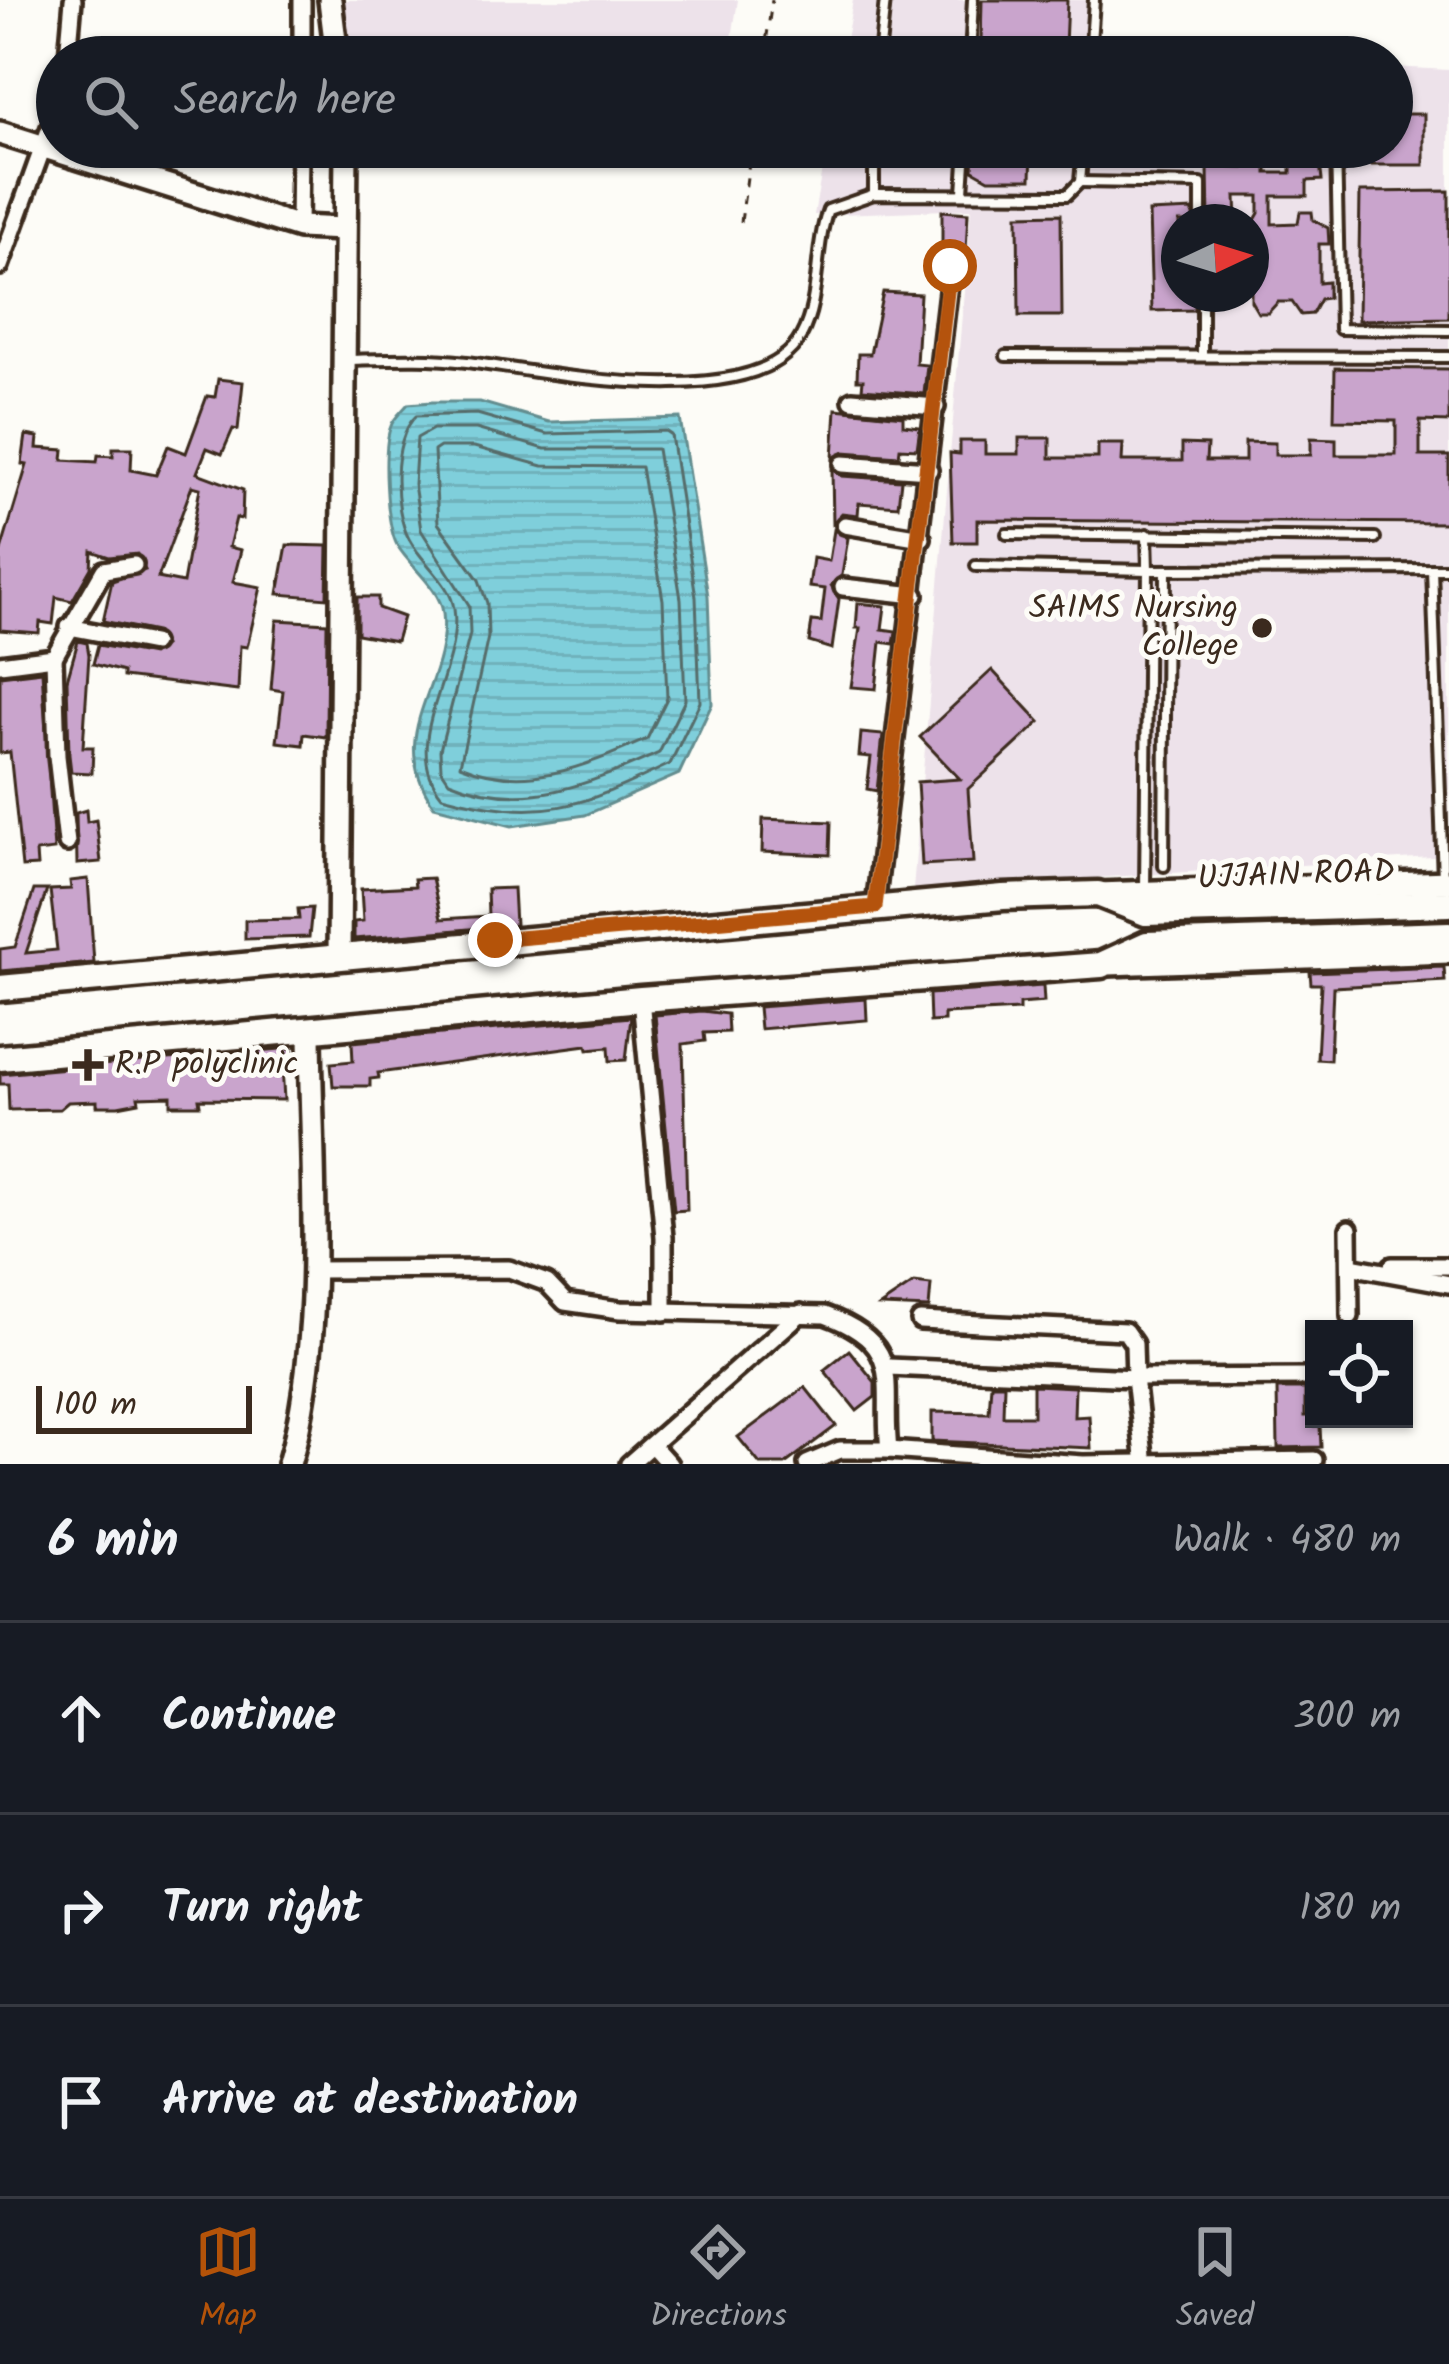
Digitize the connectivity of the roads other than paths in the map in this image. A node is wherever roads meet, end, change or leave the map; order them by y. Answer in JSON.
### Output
{"nodes":[{"id":1,"x":73,"y":0,"type":"edge"},
{"id":2,"x":302,"y":0,"type":"edge"},
{"id":3,"x":330,"y":0,"type":"edge"},
{"id":4,"x":885,"y":0,"type":"edge"},
{"id":5,"x":973,"y":0,"type":"edge"},
{"id":6,"x":1094,"y":0,"type":"edge"},
{"id":7,"x":70,"y":36,"type":"edge"},
{"id":8,"x":302,"y":36,"type":"edge"},
{"id":9,"x":334,"y":36,"type":"edge"},
{"id":10,"x":881,"y":36,"type":"edge"},
{"id":11,"x":971,"y":36,"type":"edge"},
{"id":12,"x":1091,"y":36,"type":"edge"},
{"id":13,"x":0,"y":133,"type":"edge"},
{"id":14,"x":36,"y":144,"type":"edge"},
{"id":15,"x":39,"y":168,"type":"edge"},
{"id":16,"x":113,"y":168,"type":"edge"},
{"id":17,"x":300,"y":168,"type":"edge"},
{"id":18,"x":345,"y":168,"type":"edge"},
{"id":19,"x":874,"y":168,"type":"edge"},
{"id":20,"x":965,"y":168,"type":"edge"},
{"id":21,"x":1081,"y":168,"type":"edge"},
{"id":22,"x":1336,"y":168,"type":"edge"},
{"id":23,"x":1080,"y":182,"type":"junction"},
{"id":24,"x":963,"y":192,"type":"junction"},
{"id":25,"x":874,"y":194,"type":"junction"},
{"id":26,"x":1201,"y":204,"type":"edge"},
{"id":27,"x":299,"y":227,"type":"junction"},
{"id":28,"x":343,"y":229,"type":"junction"},
{"id":29,"x":0,"y":266,"type":"edge"},
{"id":30,"x":950,"y":266,"type":"dead end"},
{"id":31,"x":1202,"y":312,"type":"edge"},
{"id":32,"x":1449,"y":330,"type":"edge"},
{"id":33,"x":1202,"y":352,"type":"junction"},
{"id":34,"x":1006,"y":356,"type":"dead end"},
{"id":35,"x":1449,"y":357,"type":"edge"},
{"id":36,"x":343,"y":361,"type":"junction"},
{"id":37,"x":852,"y":400,"type":"dead end"},
{"id":38,"x":936,"y":407,"type":"junction"},
{"id":39,"x":843,"y":464,"type":"dead end"},
{"id":40,"x":929,"y":470,"type":"junction"},
{"id":41,"x":845,"y":525,"type":"dead end"},
{"id":42,"x":1006,"y":534,"type":"dead end"},
{"id":43,"x":1147,"y":534,"type":"junction"},
{"id":44,"x":922,"y":538,"type":"junction"},
{"id":45,"x":1375,"y":538,"type":"dead end"},
{"id":46,"x":134,"y":565,"type":"dead end"},
{"id":47,"x":976,"y":566,"type":"dead end"},
{"id":48,"x":1432,"y":569,"type":"junction"},
{"id":49,"x":1449,"y":569,"type":"edge"},
{"id":50,"x":1148,"y":570,"type":"junction"},
{"id":51,"x":1166,"y":570,"type":"junction"},
{"id":52,"x":843,"y":587,"type":"dead end"},
{"id":53,"x":915,"y":595,"type":"junction"},
{"id":54,"x":69,"y":627,"type":"junction"},
{"id":55,"x":153,"y":643,"type":"dead end"},
{"id":56,"x":54,"y":657,"type":"junction"},
{"id":57,"x":0,"y":664,"type":"edge"},
{"id":58,"x":68,"y":843,"type":"dead end"},
{"id":59,"x":1164,"y":866,"type":"dead end"},
{"id":60,"x":1447,"y":893,"type":"edge"},
{"id":61,"x":1145,"y":902,"type":"junction"},
{"id":62,"x":875,"y":907,"type":"junction"},
{"id":63,"x":1447,"y":940,"type":"edge"},
{"id":64,"x":339,"y":955,"type":"junction"},
{"id":65,"x":1101,"y":964,"type":"junction"},
{"id":66,"x":0,"y":988,"type":"edge"},
{"id":67,"x":641,"y":999,"type":"junction"},
{"id":68,"x":310,"y":1031,"type":"junction"},
{"id":69,"x":0,"y":1058,"type":"edge"},
{"id":70,"x":1349,"y":1229,"type":"dead end"},
{"id":71,"x":1350,"y":1266,"type":"junction"},
{"id":72,"x":1449,"y":1266,"type":"edge"},
{"id":73,"x":311,"y":1270,"type":"junction"},
{"id":74,"x":1449,"y":1284,"type":"edge"},
{"id":75,"x":664,"y":1312,"type":"junction"},
{"id":76,"x":801,"y":1313,"type":"junction"},
{"id":77,"x":1350,"y":1316,"type":"dead end"},
{"id":78,"x":920,"y":1321,"type":"dead end"},
{"id":79,"x":889,"y":1367,"type":"junction"},
{"id":80,"x":1305,"y":1377,"type":"edge"},
{"id":81,"x":1135,"y":1378,"type":"junction"},
{"id":82,"x":652,"y":1445,"type":"junction"},
{"id":83,"x":889,"y":1450,"type":"junction"},
{"id":84,"x":1314,"y":1460,"type":"dead end"},
{"id":85,"x":1145,"y":1463,"type":"edge"},
{"id":86,"x":289,"y":1464,"type":"edge"},
{"id":87,"x":629,"y":1464,"type":"edge"},
{"id":88,"x":669,"y":1464,"type":"edge"},
{"id":89,"x":807,"y":1464,"type":"edge"}],
"edges":[{"from":1,"to":7,"type":"street"},
{"from":2,"to":8,"type":"street"},
{"from":3,"to":9,"type":"street"},
{"from":4,"to":10,"type":"lane"},
{"from":5,"to":11,"type":"lane"},
{"from":6,"to":12,"type":"lane"},
{"from":13,"to":14,"type":"street"},
{"from":15,"to":29,"type":"street"},
{"from":16,"to":27,"type":"street"},
{"from":17,"to":27,"type":"street"},
{"from":18,"to":28,"type":"street"},
{"from":19,"to":25,"type":"lane"},
{"from":20,"to":24,"type":"lane"},
{"from":21,"to":23,"type":"lane"},
{"from":22,"to":32,"type":"lane"},
{"from":23,"to":24,"type":"lane"},
{"from":23,"to":26,"type":"lane"},
{"from":24,"to":25,"type":"lane"},
{"from":25,"to":36,"type":"lane"},
{"from":27,"to":28,"type":"street"},
{"from":28,"to":36,"type":"street"},
{"from":30,"to":38,"type":"street"},
{"from":31,"to":33,"type":"lane"},
{"from":33,"to":34,"type":"lane"},
{"from":33,"to":35,"type":"lane"},
{"from":36,"to":64,"type":"street"},
{"from":37,"to":38,"type":"street"},
{"from":38,"to":40,"type":"street"},
{"from":39,"to":40,"type":"street"},
{"from":40,"to":44,"type":"street"},
{"from":41,"to":44,"type":"street"},
{"from":42,"to":43,"type":"lane"},
{"from":43,"to":45,"type":"lane"},
{"from":43,"to":50,"type":"lane"},
{"from":44,"to":53,"type":"street"},
{"from":46,"to":54,"type":"street"},
{"from":47,"to":50,"type":"lane"},
{"from":48,"to":49,"type":"lane"},
{"from":48,"to":51,"type":"lane"},
{"from":48,"to":60,"type":"lane"},
{"from":50,"to":51,"type":"lane"},
{"from":50,"to":61,"type":"lane"},
{"from":51,"to":59,"type":"lane"},
{"from":52,"to":53,"type":"street"},
{"from":53,"to":62,"type":"street"},
{"from":54,"to":55,"type":"street"},
{"from":54,"to":56,"type":"street"},
{"from":56,"to":57,"type":"street"},
{"from":56,"to":58,"type":"street"},
{"from":60,"to":61,"type":"main road","name":"UJJAIN ROAD"},
{"from":60,"to":63,"type":"lane"},
{"from":61,"to":62,"type":"main road"},
{"from":62,"to":64,"type":"main road"},
{"from":63,"to":65,"type":"street"},
{"from":63,"to":65,"type":"main road","name":"UJJAIN ROAD"},
{"from":64,"to":66,"type":"main road"},
{"from":65,"to":67,"type":"main road"},
{"from":67,"to":68,"type":"main road"},
{"from":67,"to":75,"type":"street"},
{"from":68,"to":69,"type":"main road"},
{"from":68,"to":73,"type":"street"},
{"from":70,"to":71,"type":"street"},
{"from":71,"to":72,"type":"street"},
{"from":71,"to":74,"type":"street"},
{"from":71,"to":77,"type":"street"},
{"from":73,"to":75,"type":"street"},
{"from":73,"to":86,"type":"street"},
{"from":75,"to":76,"type":"street"},
{"from":76,"to":79,"type":"street"},
{"from":76,"to":82,"type":"street"},
{"from":78,"to":81,"type":"street"},
{"from":79,"to":81,"type":"street"},
{"from":79,"to":83,"type":"street"},
{"from":80,"to":81,"type":"street"},
{"from":81,"to":85,"type":"street"},
{"from":82,"to":87,"type":"street"},
{"from":82,"to":88,"type":"street"},
{"from":83,"to":85,"type":"street"},
{"from":83,"to":89,"type":"street"},
{"from":84,"to":85,"type":"street"}]}
